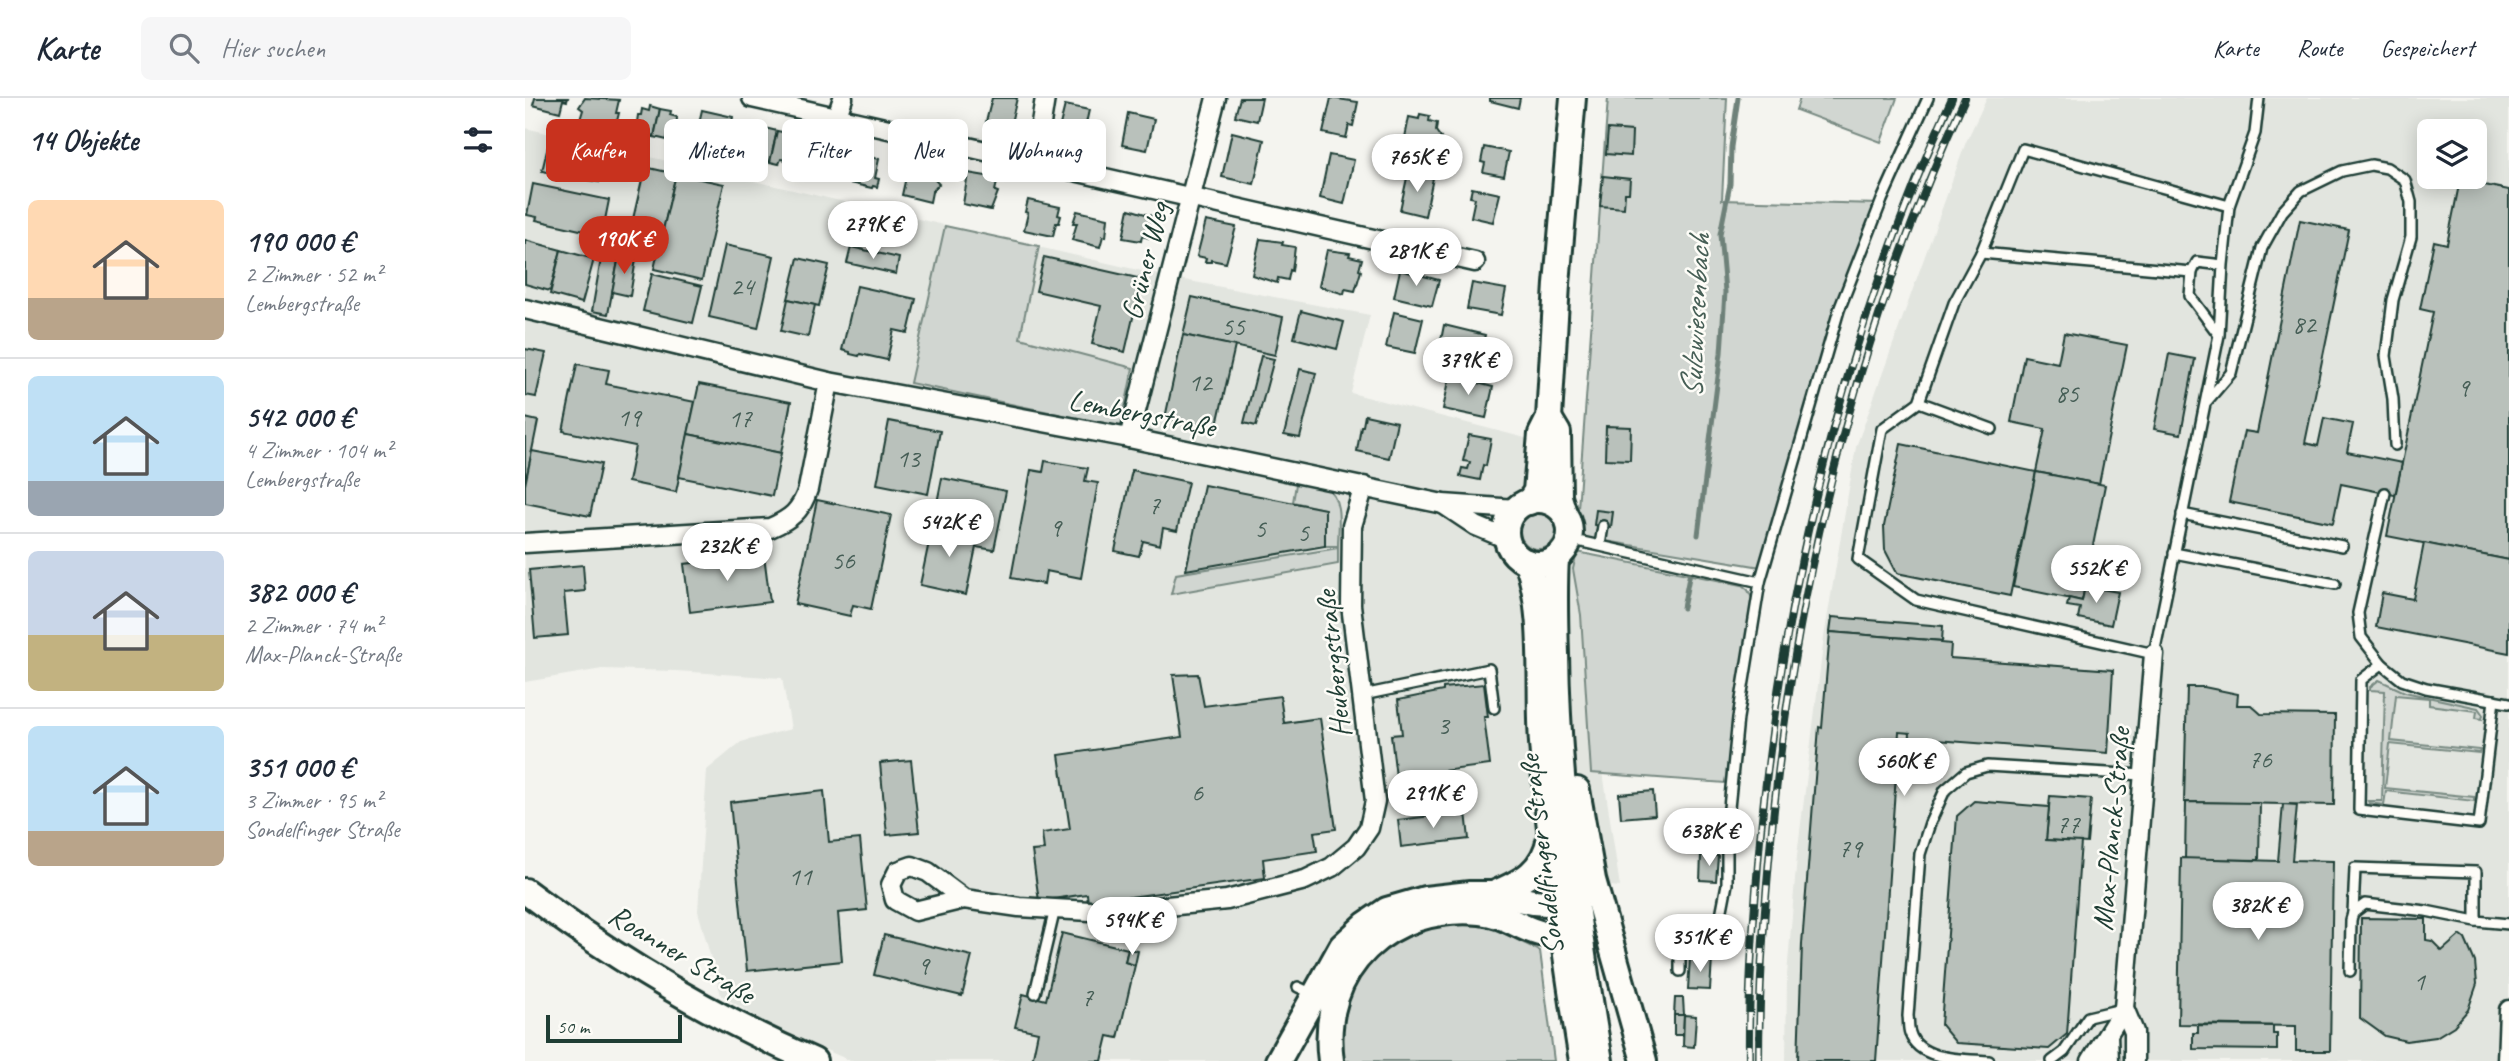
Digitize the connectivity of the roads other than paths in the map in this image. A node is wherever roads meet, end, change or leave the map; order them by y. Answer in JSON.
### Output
{"nodes":[{"id":1,"x":752,"y":98,"type":"edge"},
{"id":2,"x":843,"y":98,"type":"edge"},
{"id":3,"x":1045,"y":98,"type":"edge"},
{"id":4,"x":1216,"y":98,"type":"edge"},
{"id":5,"x":1573,"y":98,"type":"edge"},
{"id":6,"x":1928,"y":98,"type":"edge"},
{"id":7,"x":2259,"y":98,"type":"edge"},
{"id":8,"x":837,"y":116,"type":"junction"},
{"id":9,"x":1042,"y":119,"type":"edge"},
{"id":10,"x":982,"y":150,"type":"edge"},
{"id":11,"x":1106,"y":179,"type":"edge"},
{"id":12,"x":1189,"y":198,"type":"junction"},
{"id":13,"x":2229,"y":206,"type":"junction"},
{"id":14,"x":1981,"y":253,"type":"junction"},
{"id":15,"x":1475,"y":262,"type":"dead end"},
{"id":16,"x":2223,"y":265,"type":"junction"},
{"id":17,"x":2192,"y":272,"type":"junction"},
{"id":18,"x":525,"y":309,"type":"edge"},
{"id":19,"x":2219,"y":335,"type":"junction"},
{"id":20,"x":829,"y":382,"type":"junction"},
{"id":21,"x":1919,"y":402,"type":"junction"},
{"id":22,"x":2206,"y":402,"type":"junction"},
{"id":23,"x":1549,"y":418,"type":"junction"},
{"id":24,"x":1992,"y":429,"type":"dead end"},
{"id":25,"x":1129,"y":438,"type":"junction"},
{"id":26,"x":2395,"y":445,"type":"dead end"},
{"id":27,"x":1364,"y":486,"type":"junction"},
{"id":28,"x":2385,"y":493,"type":"dead end"},
{"id":29,"x":1443,"y":504,"type":"junction"},
{"id":30,"x":1522,"y":505,"type":"junction"},
{"id":31,"x":1564,"y":513,"type":"junction"},
{"id":32,"x":2182,"y":514,"type":"junction"},
{"id":33,"x":1603,"y":526,"type":"dead end"},
{"id":34,"x":1507,"y":539,"type":"junction"},
{"id":35,"x":525,"y":543,"type":"edge"},
{"id":36,"x":1600,"y":545,"type":"junction"},
{"id":37,"x":2343,"y":546,"type":"dead end"},
{"id":38,"x":1562,"y":548,"type":"junction"},
{"id":39,"x":2174,"y":553,"type":"junction"},
{"id":40,"x":1527,"y":562,"type":"junction"},
{"id":41,"x":1760,"y":582,"type":"junction"},
{"id":42,"x":2335,"y":584,"type":"dead end"},
{"id":43,"x":2154,"y":654,"type":"junction"},
{"id":44,"x":2382,"y":664,"type":"junction"},
{"id":45,"x":1363,"y":695,"type":"junction"},
{"id":46,"x":2494,"y":700,"type":"junction"},
{"id":47,"x":2509,"y":703,"type":"edge"},
{"id":48,"x":1494,"y":708,"type":"dead end"},
{"id":49,"x":1559,"y":747,"type":"junction"},
{"id":50,"x":2143,"y":775,"type":"junction"},
{"id":51,"x":1551,"y":826,"type":"junction"},
{"id":52,"x":525,"y":891,"type":"edge"},
{"id":53,"x":1493,"y":894,"type":"junction"},
{"id":54,"x":964,"y":899,"type":"dead end"},
{"id":55,"x":1055,"y":909,"type":"junction"},
{"id":56,"x":2353,"y":913,"type":"junction"},
{"id":57,"x":1569,"y":917,"type":"junction"},
{"id":58,"x":2476,"y":921,"type":"junction"},
{"id":59,"x":2509,"y":924,"type":"edge"},
{"id":60,"x":1680,"y":971,"type":"dead end"},
{"id":61,"x":2350,"y":971,"type":"dead end"},
{"id":62,"x":1306,"y":991,"type":"junction"},
{"id":63,"x":1035,"y":993,"type":"dead end"},
{"id":64,"x":2124,"y":1008,"type":"junction"},
{"id":65,"x":2509,"y":1011,"type":"edge"},
{"id":66,"x":2108,"y":1035,"type":"junction"},
{"id":67,"x":814,"y":1061,"type":"edge"},
{"id":68,"x":1278,"y":1061,"type":"edge"},
{"id":69,"x":1313,"y":1061,"type":"edge"},
{"id":70,"x":1331,"y":1061,"type":"edge"},
{"id":71,"x":1581,"y":1061,"type":"edge"},
{"id":72,"x":1600,"y":1061,"type":"edge"},
{"id":73,"x":1644,"y":1061,"type":"edge"},
{"id":74,"x":1989,"y":1061,"type":"edge"},
{"id":75,"x":2052,"y":1061,"type":"edge"},
{"id":76,"x":2091,"y":1061,"type":"edge"},
{"id":77,"x":2109,"y":1061,"type":"edge"},
{"id":78,"x":2134,"y":1061,"type":"edge"},
{"id":79,"x":2507,"y":1061,"type":"edge"}],
"edges":[{"from":1,"to":8,"type":"street"},
{"from":2,"to":8,"type":"street"},
{"from":3,"to":9,"type":"street"},
{"from":4,"to":12,"type":"street","name":"Grüner Weg"},
{"from":5,"to":23,"type":"main road"},
{"from":6,"to":41,"type":"lane"},
{"from":7,"to":13,"type":"lane"},
{"from":8,"to":10,"type":"street"},
{"from":11,"to":12,"type":"street"},
{"from":12,"to":15,"type":"street"},
{"from":12,"to":25,"type":"street","name":"Grüner Weg"},
{"from":13,"to":14,"type":"lane"},
{"from":13,"to":16,"type":"lane"},
{"from":14,"to":17,"type":"lane"},
{"from":14,"to":21,"type":"lane"},
{"from":16,"to":17,"type":"lane"},
{"from":16,"to":19,"type":"lane"},
{"from":17,"to":19,"type":"lane"},
{"from":18,"to":20,"type":"street","name":"Lembergstraße"},
{"from":19,"to":22,"type":"lane"},
{"from":20,"to":25,"type":"street","name":"Lembergstraße"},
{"from":20,"to":35,"type":"street"},
{"from":21,"to":24,"type":"lane"},
{"from":21,"to":43,"type":"lane"},
{"from":22,"to":26,"type":"lane"},
{"from":22,"to":32,"type":"lane"},
{"from":23,"to":30,"type":"main road"},
{"from":23,"to":31,"type":"main road"},
{"from":25,"to":27,"type":"street","name":"Lembergstraße"},
{"from":27,"to":29,"type":"street","name":"Lembergstraße"},
{"from":27,"to":45,"type":"street","name":"Heubergstraße"},
{"from":28,"to":44,"type":"lane"},
{"from":29,"to":30,"type":"street","name":"Lembergstraße"},
{"from":29,"to":34,"type":"street","name":"Lembergstraße"},
{"from":30,"to":31,"type":"main road"},
{"from":30,"to":34,"type":"main road"},
{"from":31,"to":38,"type":"main road"},
{"from":32,"to":37,"type":"lane"},
{"from":32,"to":39,"type":"lane"},
{"from":33,"to":36,"type":"lane"},
{"from":34,"to":40,"type":"main road"},
{"from":36,"to":38,"type":"lane"},
{"from":36,"to":41,"type":"lane"},
{"from":38,"to":40,"type":"main road"},
{"from":38,"to":49,"type":"main road","name":"Sondelfinger Straße"},
{"from":39,"to":42,"type":"lane"},
{"from":39,"to":43,"type":"lane"},
{"from":40,"to":51,"type":"main road","name":"Sondelfinger Straße"},
{"from":41,"to":60,"type":"lane"},
{"from":43,"to":50,"type":"street","name":"Max-Planck-Straße"},
{"from":44,"to":46,"type":"lane"},
{"from":44,"to":46,"type":"lane"},
{"from":45,"to":48,"type":"lane"},
{"from":45,"to":55,"type":"street","name":"Heubergstraße"},
{"from":46,"to":47,"type":"lane"},
{"from":49,"to":57,"type":"main road","name":"Sondelfinger Straße"},
{"from":49,"to":73,"type":"main road"},
{"from":50,"to":64,"type":"street","name":"Max-Planck-Straße"},
{"from":50,"to":74,"type":"lane"},
{"from":51,"to":53,"type":"main road"},
{"from":51,"to":57,"type":"main road","name":"Sondelfinger Straße"},
{"from":52,"to":67,"type":"main road","name":"Roanner Straße"},
{"from":53,"to":57,"type":"main road"},
{"from":53,"to":62,"type":"main road"},
{"from":54,"to":55,"type":"street","name":"Heubergstraße"},
{"from":55,"to":63,"type":"lane"},
{"from":56,"to":58,"type":"lane"},
{"from":56,"to":58,"type":"lane"},
{"from":56,"to":61,"type":"lane"},
{"from":57,"to":70,"type":"main road"},
{"from":57,"to":71,"type":"main road","name":"Sondelfinger Straße"},
{"from":57,"to":72,"type":"main road","name":"Sondelfinger Straße"},
{"from":58,"to":59,"type":"lane"},
{"from":62,"to":68,"type":"main road"},
{"from":62,"to":69,"type":"main road"},
{"from":64,"to":66,"type":"street","name":"Max-Planck-Straße"},
{"from":64,"to":75,"type":"lane"},
{"from":64,"to":78,"type":"street","name":"Max-Planck-Straße"},
{"from":65,"to":79,"type":"street"},
{"from":66,"to":76,"type":"street","name":"Max-Planck-Straße"},
{"from":66,"to":77,"type":"street"}]}
